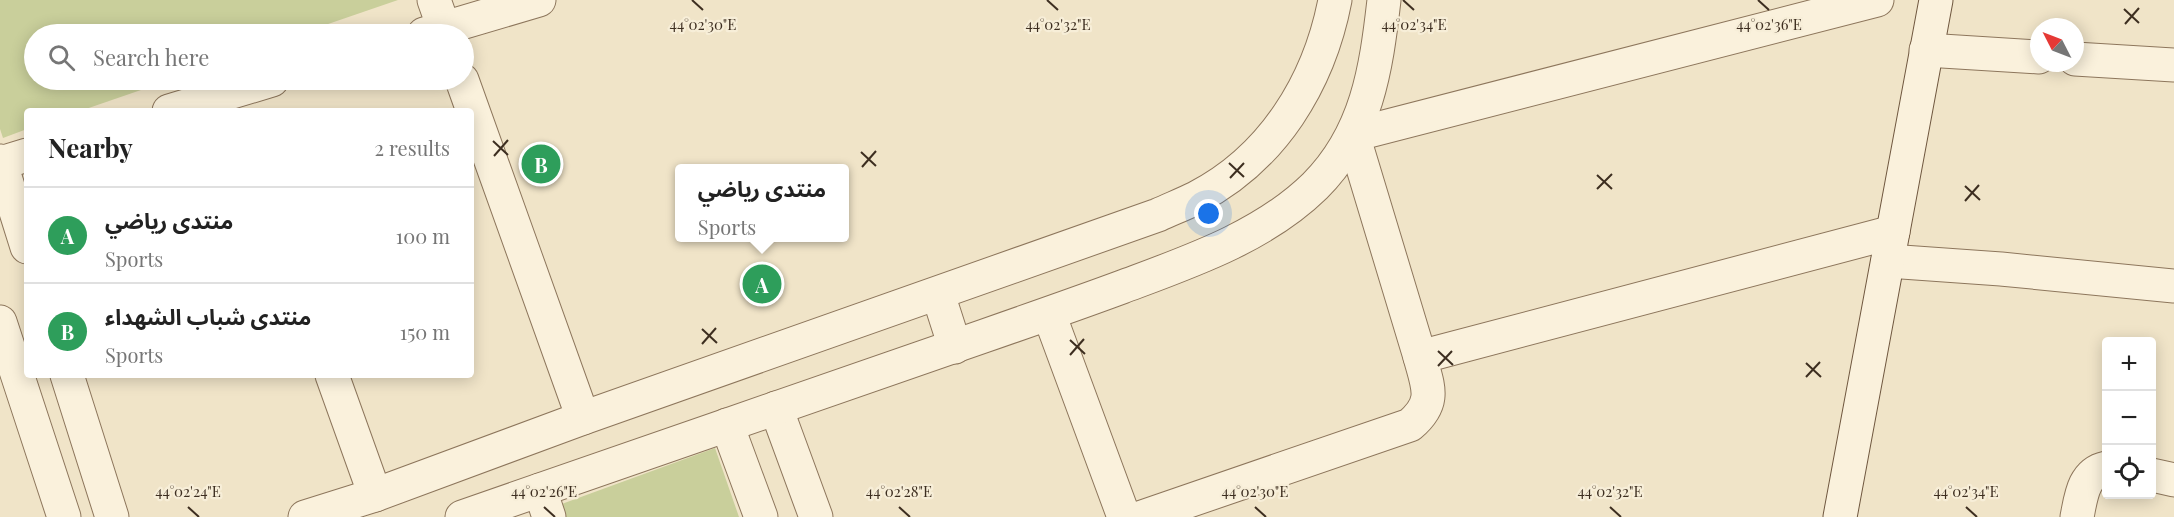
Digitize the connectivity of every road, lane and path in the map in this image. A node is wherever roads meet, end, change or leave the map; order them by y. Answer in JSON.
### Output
{"nodes":[{"id":1,"x":539,"y":0,"type":"edge"},
{"id":2,"x":1335,"y":0,"type":"edge"},
{"id":3,"x":1384,"y":0,"type":"edge"},
{"id":4,"x":1876,"y":0,"type":"edge"},
{"id":5,"x":1936,"y":0,"type":"edge"},
{"id":6,"x":436,"y":24,"type":"edge"},
{"id":7,"x":1926,"y":50,"type":"junction"},
{"id":8,"x":2030,"y":56,"type":"edge"},
{"id":9,"x":2084,"y":60,"type":"edge"},
{"id":10,"x":2174,"y":65,"type":"edge"},
{"id":11,"x":254,"y":90,"type":"edge"},
{"id":12,"x":466,"y":90,"type":"edge"},
{"id":13,"x":235,"y":101,"type":"edge"},
{"id":14,"x":189,"y":108,"type":"edge"},
{"id":15,"x":472,"y":108,"type":"edge"},
{"id":16,"x":474,"y":114,"type":"edge"},
{"id":17,"x":1353,"y":135,"type":"junction"},
{"id":18,"x":24,"y":156,"type":"edge"},
{"id":19,"x":0,"y":162,"type":"edge"},
{"id":20,"x":24,"y":238,"type":"edge"},
{"id":21,"x":1890,"y":246,"type":"junction"},
{"id":22,"x":2174,"y":286,"type":"edge"},
{"id":23,"x":938,"y":294,"type":"junction"},
{"id":24,"x":1049,"y":314,"type":"junction"},
{"id":25,"x":0,"y":322,"type":"edge"},
{"id":26,"x":955,"y":347,"type":"junction"},
{"id":27,"x":1420,"y":357,"type":"junction"},
{"id":28,"x":68,"y":378,"type":"edge"},
{"id":29,"x":333,"y":378,"type":"edge"},
{"id":30,"x":776,"y":408,"type":"junction"},
{"id":31,"x":583,"y":418,"type":"junction"},
{"id":32,"x":727,"y":425,"type":"junction"},
{"id":33,"x":2102,"y":470,"type":"edge"},
{"id":34,"x":2156,"y":476,"type":"edge"},
{"id":35,"x":2174,"y":480,"type":"edge"},
{"id":36,"x":375,"y":495,"type":"junction"},
{"id":37,"x":544,"y":503,"type":"edge"},
{"id":38,"x":64,"y":517,"type":"edge"},
{"id":39,"x":112,"y":517,"type":"edge"},
{"id":40,"x":305,"y":517,"type":"edge"},
{"id":41,"x":462,"y":517,"type":"edge"},
{"id":42,"x":761,"y":517,"type":"edge"},
{"id":43,"x":816,"y":517,"type":"edge"},
{"id":44,"x":1124,"y":517,"type":"edge"},
{"id":45,"x":1142,"y":517,"type":"edge"},
{"id":46,"x":1840,"y":517,"type":"edge"},
{"id":47,"x":2077,"y":517,"type":"edge"}],
"edges":[{"from":1,"to":6,"type":"street"},
{"from":2,"to":23,"type":"street"},
{"from":3,"to":17,"type":"street"},
{"from":4,"to":17,"type":"street"},
{"from":5,"to":7,"type":"street"},
{"from":7,"to":8,"type":"street"},
{"from":7,"to":21,"type":"street"},
{"from":9,"to":10,"type":"street"},
{"from":11,"to":13,"type":"street"},
{"from":12,"to":15,"type":"street"},
{"from":13,"to":14,"type":"street"},
{"from":16,"to":31,"type":"street"},
{"from":17,"to":24,"type":"street"},
{"from":17,"to":27,"type":"street"},
{"from":18,"to":19,"type":"street"},
{"from":19,"to":20,"type":"street"},
{"from":21,"to":22,"type":"street"},
{"from":21,"to":27,"type":"street"},
{"from":21,"to":46,"type":"street"},
{"from":23,"to":26,"type":"street"},
{"from":23,"to":31,"type":"street"},
{"from":24,"to":26,"type":"street"},
{"from":24,"to":44,"type":"street"},
{"from":25,"to":38,"type":"street"},
{"from":26,"to":30,"type":"street"},
{"from":27,"to":45,"type":"street"},
{"from":28,"to":39,"type":"street"},
{"from":29,"to":36,"type":"street"},
{"from":30,"to":32,"type":"street"},
{"from":30,"to":43,"type":"street"},
{"from":31,"to":36,"type":"street"},
{"from":32,"to":37,"type":"street"},
{"from":32,"to":42,"type":"street"},
{"from":33,"to":47,"type":"street"},
{"from":34,"to":35,"type":"street"},
{"from":36,"to":40,"type":"street"},
{"from":37,"to":41,"type":"street"}]}
